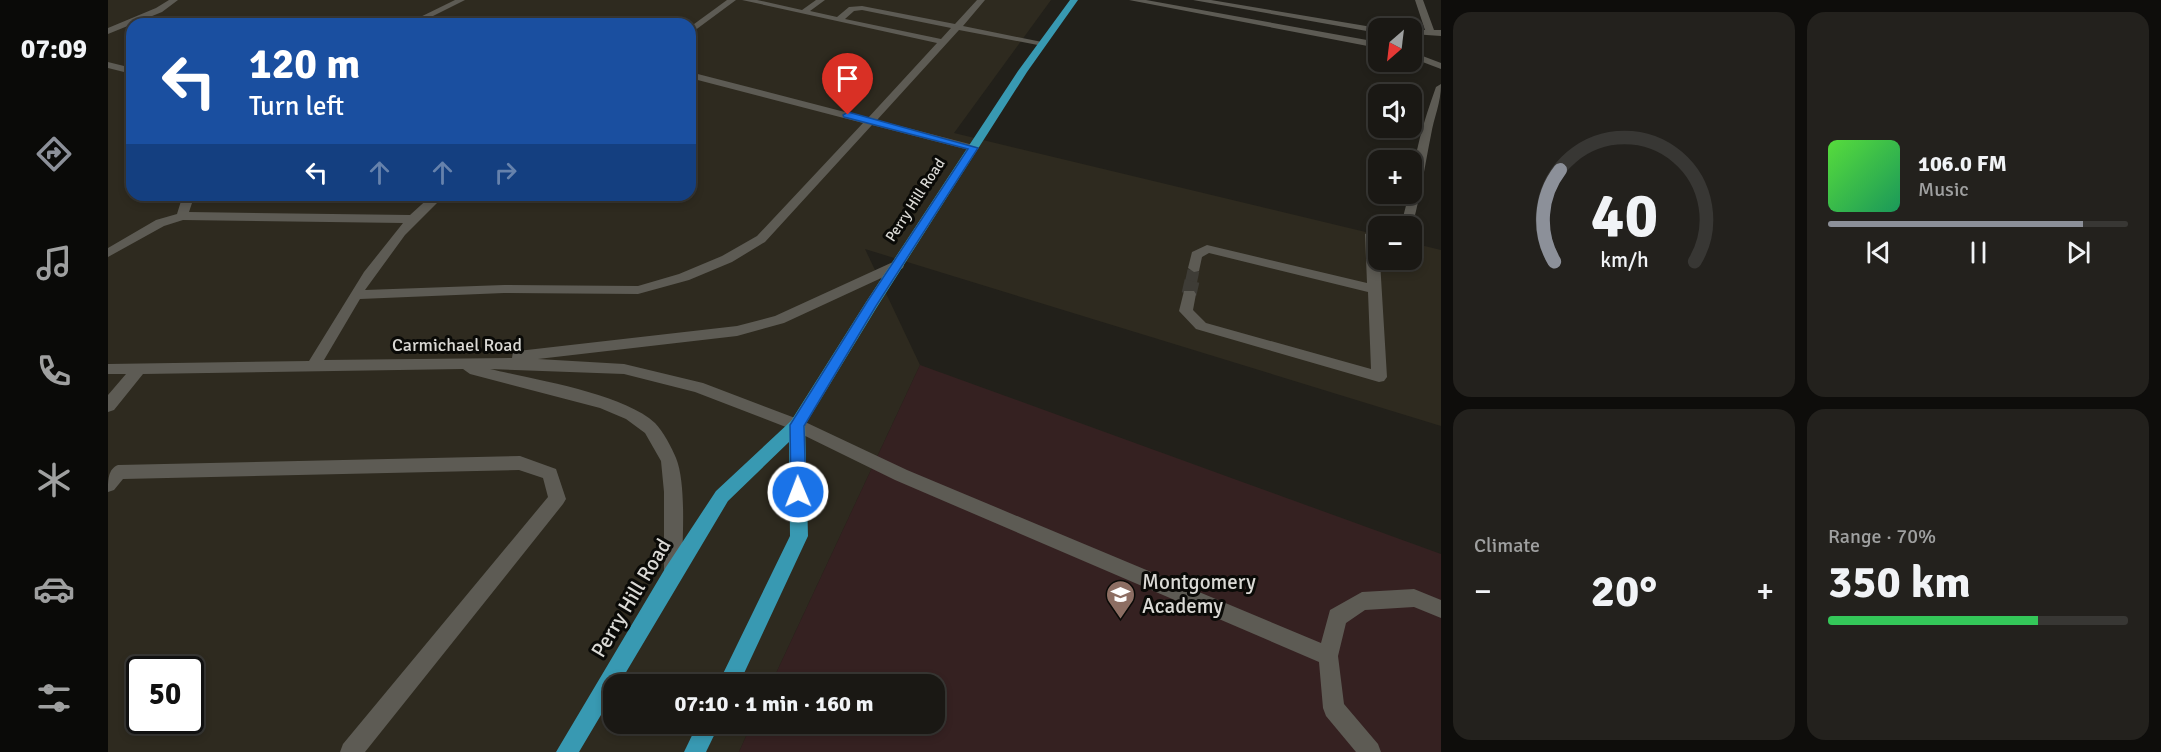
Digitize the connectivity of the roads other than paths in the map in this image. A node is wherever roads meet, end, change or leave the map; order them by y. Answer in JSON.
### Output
{"nodes":[{"id":1,"x":174,"y":0,"type":"edge"},
{"id":2,"x":461,"y":0,"type":"edge"},
{"id":3,"x":732,"y":0,"type":"edge"},
{"id":4,"x":746,"y":0,"type":"edge"},
{"id":5,"x":821,"y":0,"type":"edge"},
{"id":6,"x":873,"y":0,"type":"edge"},
{"id":7,"x":981,"y":0,"type":"edge"},
{"id":8,"x":1074,"y":0,"type":"edge"},
{"id":9,"x":1133,"y":0,"type":"edge"},
{"id":10,"x":1197,"y":0,"type":"edge"},
{"id":11,"x":1419,"y":0,"type":"edge"},
{"id":12,"x":862,"y":8,"type":"junction"},
{"id":13,"x":1263,"y":11,"type":"junction"},
{"id":14,"x":804,"y":12,"type":"junction"},
{"id":15,"x":139,"y":18,"type":"edge"},
{"id":16,"x":423,"y":18,"type":"edge"},
{"id":17,"x":839,"y":20,"type":"junction"},
{"id":18,"x":126,"y":24,"type":"edge"},
{"id":19,"x":1260,"y":24,"type":"junction"},
{"id":20,"x":696,"y":27,"type":"edge"},
{"id":21,"x":957,"y":27,"type":"junction"},
{"id":22,"x":1368,"y":29,"type":"edge"},
{"id":23,"x":108,"y":31,"type":"edge"},
{"id":24,"x":1422,"y":32,"type":"edge"},
{"id":25,"x":1430,"y":32,"type":"junction"},
{"id":26,"x":1441,"y":33,"type":"edge"},
{"id":27,"x":943,"y":42,"type":"junction"},
{"id":28,"x":1043,"y":43,"type":"junction"},
{"id":29,"x":1368,"y":43,"type":"edge"},
{"id":30,"x":1422,"y":59,"type":"edge"},
{"id":31,"x":108,"y":65,"type":"edge"},
{"id":32,"x":1441,"y":66,"type":"edge"},
{"id":33,"x":126,"y":70,"type":"edge"},
{"id":34,"x":696,"y":77,"type":"edge"},
{"id":35,"x":1441,"y":87,"type":"edge"},
{"id":36,"x":870,"y":121,"type":"junction"},
{"id":37,"x":974,"y":148,"type":"junction"},
{"id":38,"x":187,"y":201,"type":"edge"},
{"id":39,"x":432,"y":201,"type":"edge"},
{"id":40,"x":182,"y":216,"type":"junction"},
{"id":41,"x":1409,"y":216,"type":"edge"},
{"id":42,"x":411,"y":219,"type":"junction"},
{"id":43,"x":108,"y":253,"type":"edge"},
{"id":44,"x":898,"y":265,"type":"junction"},
{"id":45,"x":1194,"y":268,"type":"tunnel mouth"},
{"id":46,"x":1374,"y":270,"type":"edge"},
{"id":47,"x":1373,"y":289,"type":"junction"},
{"id":48,"x":1189,"y":294,"type":"tunnel mouth"},
{"id":49,"x":356,"y":295,"type":"junction"},
{"id":50,"x":450,"y":364,"type":"junction"},
{"id":51,"x":313,"y":366,"type":"junction"},
{"id":52,"x":139,"y":368,"type":"junction"},
{"id":53,"x":108,"y":369,"type":"edge"},
{"id":54,"x":108,"y":406,"type":"edge"},
{"id":55,"x":797,"y":425,"type":"junction"},
{"id":56,"x":108,"y":485,"type":"edge"},
{"id":57,"x":673,"y":573,"type":"junction"},
{"id":58,"x":1441,"y":609,"type":"edge"},
{"id":59,"x":1328,"y":656,"type":"junction"},
{"id":60,"x":733,"y":674,"type":"edge"},
{"id":61,"x":704,"y":734,"type":"edge"},
{"id":62,"x":351,"y":752,"type":"edge"},
{"id":63,"x":567,"y":752,"type":"edge"},
{"id":64,"x":695,"y":752,"type":"edge"},
{"id":65,"x":1370,"y":752,"type":"edge"}],
"edges":[{"from":1,"to":15,"type":"street"},
{"from":2,"to":16,"type":"street"},
{"from":3,"to":20,"type":"street"},
{"from":4,"to":14,"type":"street"},
{"from":5,"to":14,"type":"street"},
{"from":6,"to":12,"type":"street"},
{"from":7,"to":21,"type":"street"},
{"from":8,"to":28,"type":"main road","name":"Perry Hill Road"},
{"from":9,"to":19,"type":"street"},
{"from":10,"to":13,"type":"street"},
{"from":11,"to":25,"type":"street"},
{"from":12,"to":17,"type":"street"},
{"from":12,"to":21,"type":"street"},
{"from":13,"to":19,"type":"street"},
{"from":13,"to":22,"type":"street"},
{"from":14,"to":17,"type":"street"},
{"from":17,"to":27,"type":"street"},
{"from":18,"to":23,"type":"street"},
{"from":19,"to":29,"type":"street"},
{"from":21,"to":27,"type":"street"},
{"from":21,"to":28,"type":"street"},
{"from":24,"to":25,"type":"street"},
{"from":25,"to":26,"type":"street"},
{"from":27,"to":36,"type":"street"},
{"from":28,"to":37,"type":"main road","name":"Perry Hill Road"},
{"from":30,"to":32,"type":"street"},
{"from":31,"to":33,"type":"street"},
{"from":34,"to":36,"type":"street"},
{"from":35,"to":41,"type":"street"},
{"from":36,"to":37,"type":"street"},
{"from":36,"to":49,"type":"street"},
{"from":37,"to":44,"type":"main road","name":"Perry Hill Road"},
{"from":38,"to":40,"type":"street"},
{"from":39,"to":42,"type":"street"},
{"from":40,"to":42,"type":"street"},
{"from":40,"to":43,"type":"street"},
{"from":42,"to":49,"type":"street"},
{"from":44,"to":50,"type":"street"},
{"from":44,"to":55,"type":"main road","name":"Perry Hill Road"},
{"from":45,"to":47,"type":"street"},
{"from":46,"to":47,"type":"street"},
{"from":47,"to":48,"type":"street"},
{"from":49,"to":51,"type":"street"},
{"from":50,"to":51,"type":"street","name":"Carmichael Road"},
{"from":50,"to":55,"type":"street","name":"Carmichael Road"},
{"from":50,"to":57,"type":"street"},
{"from":51,"to":52,"type":"street","name":"Carmichael Road"},
{"from":52,"to":53,"type":"street","name":"Carmichael Road"},
{"from":52,"to":54,"type":"street"},
{"from":55,"to":57,"type":"main road","name":"Perry Hill Road"},
{"from":55,"to":59,"type":"street","name":"Carmichael Road"},
{"from":55,"to":60,"type":"main road"},
{"from":56,"to":62,"type":"street"},
{"from":57,"to":63,"type":"main road","name":"Perry Hill Road"},
{"from":58,"to":59,"type":"street"},
{"from":59,"to":65,"type":"street"},
{"from":61,"to":64,"type":"main road"}]}
